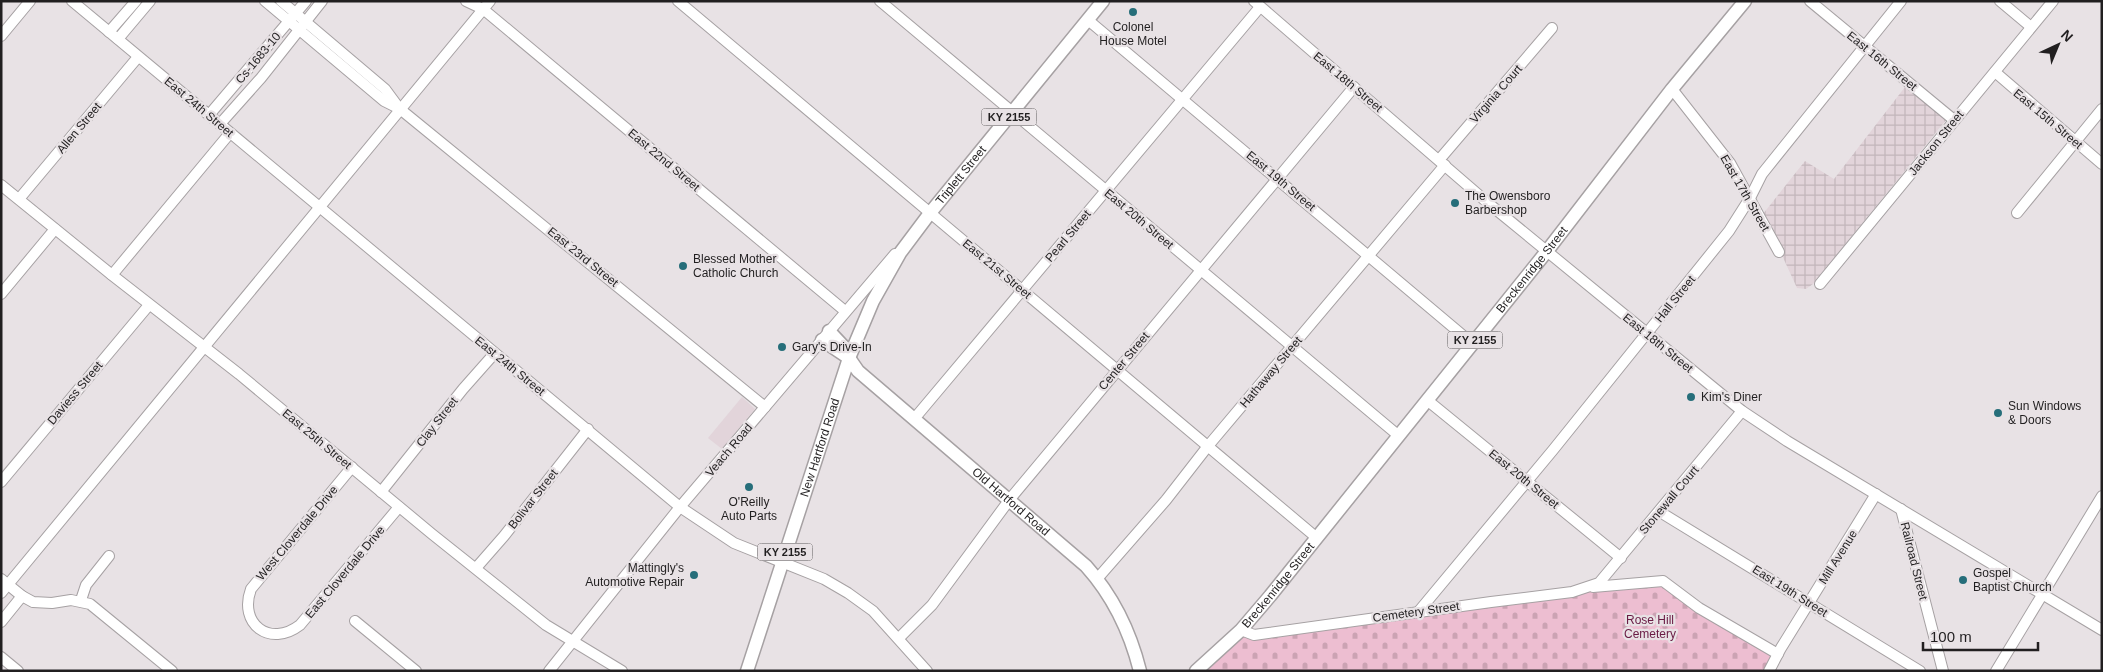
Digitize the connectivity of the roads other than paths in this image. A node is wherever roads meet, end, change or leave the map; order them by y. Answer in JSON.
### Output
{"nodes":[{"id":1,"x":30,"y":1,"type":"edge"},
{"id":2,"x":72,"y":1,"type":"edge"},
{"id":3,"x":136,"y":1,"type":"edge"},
{"id":4,"x":150,"y":1,"type":"edge"},
{"id":5,"x":265,"y":1,"type":"edge"},
{"id":6,"x":281,"y":1,"type":"edge"},
{"id":7,"x":306,"y":1,"type":"edge"},
{"id":8,"x":322,"y":1,"type":"edge"},
{"id":9,"x":466,"y":1,"type":"edge"},
{"id":10,"x":678,"y":1,"type":"edge"},
{"id":11,"x":880,"y":1,"type":"edge"},
{"id":12,"x":898,"y":1,"type":"edge"},
{"id":13,"x":1103,"y":1,"type":"edge"},
{"id":14,"x":1745,"y":1,"type":"edge"},
{"id":15,"x":1810,"y":1,"type":"edge"},
{"id":16,"x":1901,"y":1,"type":"edge"},
{"id":17,"x":2000,"y":1,"type":"edge"},
{"id":18,"x":2052,"y":1,"type":"edge"},
{"id":19,"x":484,"y":4,"type":"edge"},
{"id":20,"x":1257,"y":4,"type":"edge"},
{"id":21,"x":890,"y":10,"type":"junction"},
{"id":22,"x":296,"y":13,"type":"junction"},
{"id":23,"x":1088,"y":20,"type":"junction"},
{"id":24,"x":305,"y":21,"type":"junction"},
{"id":25,"x":288,"y":22,"type":"junction"},
{"id":26,"x":2031,"y":27,"type":"junction"},
{"id":27,"x":1552,"y":28,"type":"dead end"},
{"id":28,"x":298,"y":30,"type":"junction"},
{"id":29,"x":109,"y":32,"type":"junction"},
{"id":30,"x":1,"y":36,"type":"edge"},
{"id":31,"x":118,"y":39,"type":"junction"},
{"id":32,"x":1865,"y":46,"type":"junction"},
{"id":33,"x":138,"y":56,"type":"junction"},
{"id":34,"x":1995,"y":72,"type":"junction"},
{"id":35,"x":1354,"y":87,"type":"junction"},
{"id":36,"x":1672,"y":90,"type":"junction"},
{"id":37,"x":1182,"y":99,"type":"junction"},
{"id":38,"x":400,"y":109,"type":"junction"},
{"id":39,"x":2102,"y":109,"type":"edge"},
{"id":40,"x":1012,"y":112,"type":"junction"},
{"id":41,"x":208,"y":115,"type":"junction"},
{"id":42,"x":1954,"y":120,"type":"junction"},
{"id":43,"x":220,"y":124,"type":"junction"},
{"id":44,"x":230,"y":133,"type":"junction"},
{"id":45,"x":2075,"y":142,"type":"junction"},
{"id":46,"x":1442,"y":162,"type":"junction"},
{"id":47,"x":2102,"y":164,"type":"edge"},
{"id":48,"x":1278,"y":178,"type":"junction"},
{"id":49,"x":1,"y":185,"type":"edge"},
{"id":50,"x":1105,"y":191,"type":"junction"},
{"id":51,"x":1750,"y":198,"type":"junction"},
{"id":52,"x":19,"y":199,"type":"junction"},
{"id":53,"x":318,"y":207,"type":"junction"},
{"id":54,"x":930,"y":213,"type":"junction"},
{"id":55,"x":2017,"y":214,"type":"dead end"},
{"id":56,"x":55,"y":230,"type":"junction"},
{"id":57,"x":914,"y":233,"type":"junction"},
{"id":58,"x":1547,"y":251,"type":"junction"},
{"id":59,"x":1779,"y":252,"type":"dead end"},
{"id":60,"x":1369,"y":254,"type":"junction"},
{"id":61,"x":1201,"y":270,"type":"junction"},
{"id":62,"x":112,"y":275,"type":"junction"},
{"id":63,"x":1820,"y":284,"type":"dead end"},
{"id":64,"x":1022,"y":290,"type":"junction"},
{"id":65,"x":1,"y":294,"type":"edge"},
{"id":66,"x":149,"y":305,"type":"junction"},
{"id":67,"x":845,"y":311,"type":"junction"},
{"id":68,"x":1647,"y":334,"type":"junction"},
{"id":69,"x":826,"y":336,"type":"junction"},
{"id":70,"x":1472,"y":344,"type":"junction"},
{"id":71,"x":203,"y":346,"type":"junction"},
{"id":72,"x":1292,"y":347,"type":"junction"},
{"id":73,"x":494,"y":354,"type":"junction"},
{"id":74,"x":849,"y":358,"type":"junction"},
{"id":75,"x":1117,"y":369,"type":"junction"},
{"id":76,"x":1427,"y":400,"type":"junction"},
{"id":77,"x":765,"y":407,"type":"junction"},
{"id":78,"x":1742,"y":411,"type":"junction"},
{"id":79,"x":914,"y":420,"type":"junction"},
{"id":80,"x":588,"y":429,"type":"junction"},
{"id":81,"x":1398,"y":436,"type":"junction"},
{"id":82,"x":1208,"y":446,"type":"junction"},
{"id":83,"x":352,"y":468,"type":"junction"},
{"id":84,"x":1,"y":482,"type":"edge"},
{"id":85,"x":1527,"y":482,"type":"junction"},
{"id":86,"x":382,"y":492,"type":"junction"},
{"id":87,"x":1876,"y":494,"type":"junction"},
{"id":88,"x":2102,"y":496,"type":"edge"},
{"id":89,"x":1010,"y":499,"type":"junction"},
{"id":90,"x":399,"y":507,"type":"junction"},
{"id":91,"x":680,"y":507,"type":"junction"},
{"id":92,"x":1901,"y":509,"type":"junction"},
{"id":93,"x":1660,"y":512,"type":"junction"},
{"id":94,"x":1317,"y":538,"type":"junction"},
{"id":95,"x":109,"y":556,"type":"dead end"},
{"id":96,"x":1621,"y":558,"type":"junction"},
{"id":97,"x":782,"y":563,"type":"junction"},
{"id":98,"x":476,"y":568,"type":"junction"},
{"id":99,"x":1097,"y":579,"type":"junction"},
{"id":100,"x":3,"y":586,"type":"edge"},
{"id":101,"x":1592,"y":587,"type":"junction"},
{"id":102,"x":2042,"y":594,"type":"junction"},
{"id":103,"x":22,"y":596,"type":"junction"},
{"id":104,"x":81,"y":600,"type":"junction"},
{"id":105,"x":1809,"y":603,"type":"junction"},
{"id":106,"x":1419,"y":611,"type":"junction"},
{"id":107,"x":355,"y":621,"type":"dead end"},
{"id":108,"x":1,"y":622,"type":"edge"},
{"id":109,"x":258,"y":628,"type":"joint"},
{"id":110,"x":1241,"y":630,"type":"junction"},
{"id":111,"x":2102,"y":630,"type":"edge"},
{"id":112,"x":900,"y":638,"type":"junction"},
{"id":113,"x":572,"y":642,"type":"junction"},
{"id":114,"x":1778,"y":654,"type":"junction"},
{"id":115,"x":1,"y":657,"type":"edge"},
{"id":116,"x":18,"y":671,"type":"edge"},
{"id":117,"x":172,"y":671,"type":"edge"},
{"id":118,"x":416,"y":671,"type":"edge"},
{"id":119,"x":549,"y":671,"type":"edge"},
{"id":120,"x":622,"y":671,"type":"edge"},
{"id":121,"x":747,"y":671,"type":"edge"},
{"id":122,"x":927,"y":671,"type":"edge"},
{"id":123,"x":1140,"y":671,"type":"edge"},
{"id":124,"x":1196,"y":671,"type":"edge"},
{"id":125,"x":1770,"y":671,"type":"edge"},
{"id":126,"x":1920,"y":671,"type":"edge"},
{"id":127,"x":1943,"y":671,"type":"edge"},
{"id":128,"x":1996,"y":671,"type":"edge"}],
"edges":[{"from":1,"to":30,"type":"street"},
{"from":2,"to":29,"type":"street","name":"East 24th Street"},
{"from":3,"to":29,"type":"street"},
{"from":4,"to":31,"type":"street"},
{"from":5,"to":25,"type":"street","name":"East 23rd Street"},
{"from":6,"to":22,"type":"street","name":"East 23rd Street"},
{"from":7,"to":22,"type":"street","name":"Cs-1683-10"},
{"from":8,"to":24,"type":"street"},
{"from":9,"to":19,"type":"street","name":"East 22nd Street"},
{"from":10,"to":54,"type":"street","name":"East 21st Street"},
{"from":11,"to":21,"type":"street","name":"East 20th Street"},
{"from":12,"to":21,"type":"street"},
{"from":13,"to":23,"type":"main road","name":"Triplett Street","number":"KY 2155"},
{"from":14,"to":36,"type":"main road","name":"Breckenridge Street","number":"KY 2155"},
{"from":15,"to":32,"type":"street","name":"East 16th Street"},
{"from":16,"to":32,"type":"street","name":"Hall Street"},
{"from":17,"to":26,"type":"street"},
{"from":18,"to":26,"type":"street","name":"Jackson Street"},
{"from":19,"to":38,"type":"street"},
{"from":19,"to":67,"type":"street","name":"East 22nd Street"},
{"from":20,"to":35,"type":"street","name":"East 18th Street"},
{"from":20,"to":37,"type":"street","name":"Pearl Street"},
{"from":21,"to":40,"type":"street","name":"East 20th Street"},
{"from":22,"to":24,"type":"street","name":"East 23rd Street"},
{"from":22,"to":25,"type":"street","name":"Cs-1683-10"},
{"from":23,"to":37,"type":"street","name":"East 19th Street"},
{"from":23,"to":40,"type":"main road","name":"Triplett Street","number":"KY 2155"},
{"from":24,"to":28,"type":"street"},
{"from":24,"to":38,"type":"street","name":"East 23rd Street"},
{"from":25,"to":28,"type":"street","name":"East 23rd Street"},
{"from":25,"to":41,"type":"street","name":"Cs-1683-10"},
{"from":26,"to":34,"type":"street","name":"Jackson Street"},
{"from":27,"to":46,"type":"street","name":"Virginia Court"},
{"from":28,"to":38,"type":"street","name":"East 23rd Street"},
{"from":28,"to":43,"type":"street"},
{"from":29,"to":31,"type":"street","name":"East 24th Street"},
{"from":31,"to":33,"type":"street","name":"East 24th Street"},
{"from":32,"to":42,"type":"street","name":"East 16th Street"},
{"from":32,"to":51,"type":"street","name":"Hall Street"},
{"from":33,"to":41,"type":"street","name":"East 24th Street"},
{"from":33,"to":52,"type":"street","name":"Allen Street"},
{"from":34,"to":42,"type":"street","name":"Jackson Street"},
{"from":34,"to":45,"type":"street","name":"East 15th Street"},
{"from":35,"to":46,"type":"street","name":"East 18th Street"},
{"from":35,"to":48,"type":"street","name":"Center Street"},
{"from":36,"to":51,"type":"street","name":"East 17th Street"},
{"from":36,"to":58,"type":"main road","name":"Breckenridge Street","number":"KY 2155"},
{"from":37,"to":48,"type":"street","name":"East 19th Street"},
{"from":37,"to":50,"type":"street","name":"Pearl Street"},
{"from":38,"to":53,"type":"street"},
{"from":38,"to":77,"type":"street","name":"East 23rd Street"},
{"from":39,"to":45,"type":"street"},
{"from":40,"to":50,"type":"street","name":"East 20th Street"},
{"from":40,"to":54,"type":"main road","name":"Triplett Street","number":"KY 2155"},
{"from":41,"to":43,"type":"street","name":"East 24th Street"},
{"from":42,"to":63,"type":"street","name":"Jackson Street"},
{"from":43,"to":44,"type":"street","name":"East 24th Street"},
{"from":44,"to":53,"type":"street","name":"East 24th Street"},
{"from":44,"to":62,"type":"street"},
{"from":45,"to":47,"type":"street","name":"East 15th Street"},
{"from":45,"to":55,"type":"street"},
{"from":46,"to":58,"type":"street","name":"East 18th Street"},
{"from":46,"to":60,"type":"street","name":"Hathaway Street"},
{"from":48,"to":60,"type":"street","name":"East 19th Street"},
{"from":48,"to":61,"type":"street","name":"Center Street"},
{"from":49,"to":52,"type":"street","name":"East 25th Street"},
{"from":50,"to":61,"type":"street","name":"East 20th Street"},
{"from":50,"to":64,"type":"street","name":"Pearl Street"},
{"from":51,"to":59,"type":"street","name":"East 17th Street"},
{"from":51,"to":68,"type":"street","name":"Hall Street"},
{"from":52,"to":56,"type":"street","name":"East 25th Street"},
{"from":53,"to":71,"type":"street"},
{"from":53,"to":73,"type":"street","name":"East 24th Street"},
{"from":54,"to":57,"type":"main road","name":"Triplett Street","number":"KY 2155"},
{"from":54,"to":64,"type":"street","name":"East 21st Street"},
{"from":56,"to":62,"type":"street","name":"East 25th Street"},
{"from":56,"to":65,"type":"street"},
{"from":57,"to":67,"type":"street","name":"Veach Road"},
{"from":57,"to":74,"type":"main road","name":"New Hartford Road","number":"KY 2155"},
{"from":58,"to":68,"type":"street","name":"East 18th Street"},
{"from":58,"to":70,"type":"main road","name":"Breckenridge Street","number":"KY 2155"},
{"from":60,"to":70,"type":"street","name":"East 19th Street"},
{"from":60,"to":72,"type":"street","name":"Hathaway Street"},
{"from":61,"to":72,"type":"street","name":"East 20th Street"},
{"from":61,"to":75,"type":"street","name":"Center Street"},
{"from":62,"to":66,"type":"street","name":"East 25th Street"},
{"from":64,"to":75,"type":"street","name":"East 21st Street"},
{"from":64,"to":79,"type":"street","name":"Pearl Street"},
{"from":66,"to":71,"type":"street","name":"East 25th Street"},
{"from":66,"to":84,"type":"street","name":"Daviess Street"},
{"from":67,"to":69,"type":"street","name":"Veach Road"},
{"from":68,"to":78,"type":"street","name":"East 18th Street"},
{"from":68,"to":85,"type":"street","name":"Hall Street"},
{"from":69,"to":74,"type":"main road","name":"Old Hartford Road"},
{"from":69,"to":77,"type":"street","name":"Veach Road"},
{"from":70,"to":76,"type":"main road","name":"Breckenridge Street","number":"KY 2155"},
{"from":71,"to":83,"type":"street","name":"East 25th Street"},
{"from":71,"to":100,"type":"street"},
{"from":72,"to":81,"type":"street","name":"East 20th Street"},
{"from":72,"to":82,"type":"street","name":"Hathaway Street"},
{"from":73,"to":80,"type":"street","name":"East 24th Street"},
{"from":73,"to":86,"type":"street","name":"Clay Street"},
{"from":74,"to":79,"type":"main road","name":"Old Hartford Road"},
{"from":74,"to":97,"type":"main road","name":"New Hartford Road","number":"KY 2155"},
{"from":75,"to":82,"type":"street","name":"East 21st Street"},
{"from":75,"to":89,"type":"street","name":"Center Street"},
{"from":76,"to":81,"type":"main road","name":"Breckenridge Street","number":"KY 2155"},
{"from":76,"to":85,"type":"street","name":"East 20th Street"},
{"from":77,"to":91,"type":"street","name":"Veach Road"},
{"from":78,"to":87,"type":"street","name":"East 18th Street"},
{"from":78,"to":93,"type":"street","name":"Stonewall Court"},
{"from":79,"to":89,"type":"main road","name":"Old Hartford Road"},
{"from":80,"to":91,"type":"street","name":"East 24th Street"},
{"from":80,"to":98,"type":"street","name":"Bolivar Street"},
{"from":81,"to":94,"type":"main road","name":"Breckenridge Street","number":"KY 2155"},
{"from":82,"to":94,"type":"street","name":"East 21st Street"},
{"from":82,"to":99,"type":"street","name":"Hathaway Street"},
{"from":83,"to":86,"type":"street","name":"East 25th Street"},
{"from":83,"to":109,"type":"street","name":"West Cloverdale Drive"},
{"from":85,"to":96,"type":"street","name":"East 20th Street"},
{"from":85,"to":106,"type":"street","name":"Hall Street"},
{"from":86,"to":90,"type":"street","name":"East 25th Street"},
{"from":87,"to":92,"type":"street","name":"East 18th Street"},
{"from":87,"to":105,"type":"street","name":"Mill Avenue"},
{"from":88,"to":102,"type":"street"},
{"from":89,"to":99,"type":"main road","name":"Old Hartford Road"},
{"from":89,"to":112,"type":"street","name":"Center Street"},
{"from":90,"to":98,"type":"street","name":"East 25th Street"},
{"from":90,"to":109,"type":"street","name":"East Cloverdale Drive"},
{"from":91,"to":97,"type":"street","name":"East 24th Street"},
{"from":91,"to":113,"type":"street","name":"Veach Road"},
{"from":92,"to":102,"type":"street","name":"East 18th Street"},
{"from":92,"to":127,"type":"street","name":"Railroad Street"},
{"from":93,"to":96,"type":"street","name":"Stonewall Court"},
{"from":93,"to":105,"type":"street","name":"East 19th Street"},
{"from":94,"to":110,"type":"main road","name":"Breckenridge Street","number":"KY 2155"},
{"from":95,"to":104,"type":"street"},
{"from":96,"to":101,"type":"street","name":"Stonewall Court"},
{"from":97,"to":112,"type":"street","name":"East 24th Street"},
{"from":97,"to":121,"type":"main road","name":"New Hartford Road","number":"KY 2155"},
{"from":98,"to":113,"type":"street","name":"East 25th Street"},
{"from":99,"to":123,"type":"main road","name":"Old Hartford Road"},
{"from":100,"to":103,"type":"street"},
{"from":101,"to":106,"type":"street","name":"Cemetery Street"},
{"from":101,"to":114,"type":"street","name":"Cemetery Street"},
{"from":102,"to":111,"type":"street","name":"East 18th Street"},
{"from":102,"to":128,"type":"street"},
{"from":103,"to":104,"type":"street"},
{"from":103,"to":108,"type":"street"},
{"from":104,"to":117,"type":"street"},
{"from":105,"to":114,"type":"street","name":"Mill Avenue"},
{"from":105,"to":126,"type":"street","name":"East 19th Street"},
{"from":106,"to":110,"type":"street","name":"Cemetery Street"},
{"from":107,"to":118,"type":"street"},
{"from":110,"to":124,"type":"main road","name":"Breckenridge Street","number":"KY 2155"},
{"from":112,"to":122,"type":"street","name":"East 24th Street"},
{"from":113,"to":119,"type":"street","name":"Veach Road"},
{"from":113,"to":120,"type":"street","name":"East 25th Street"},
{"from":114,"to":125,"type":"street","name":"Mill Avenue"},
{"from":115,"to":116,"type":"street"}]}
